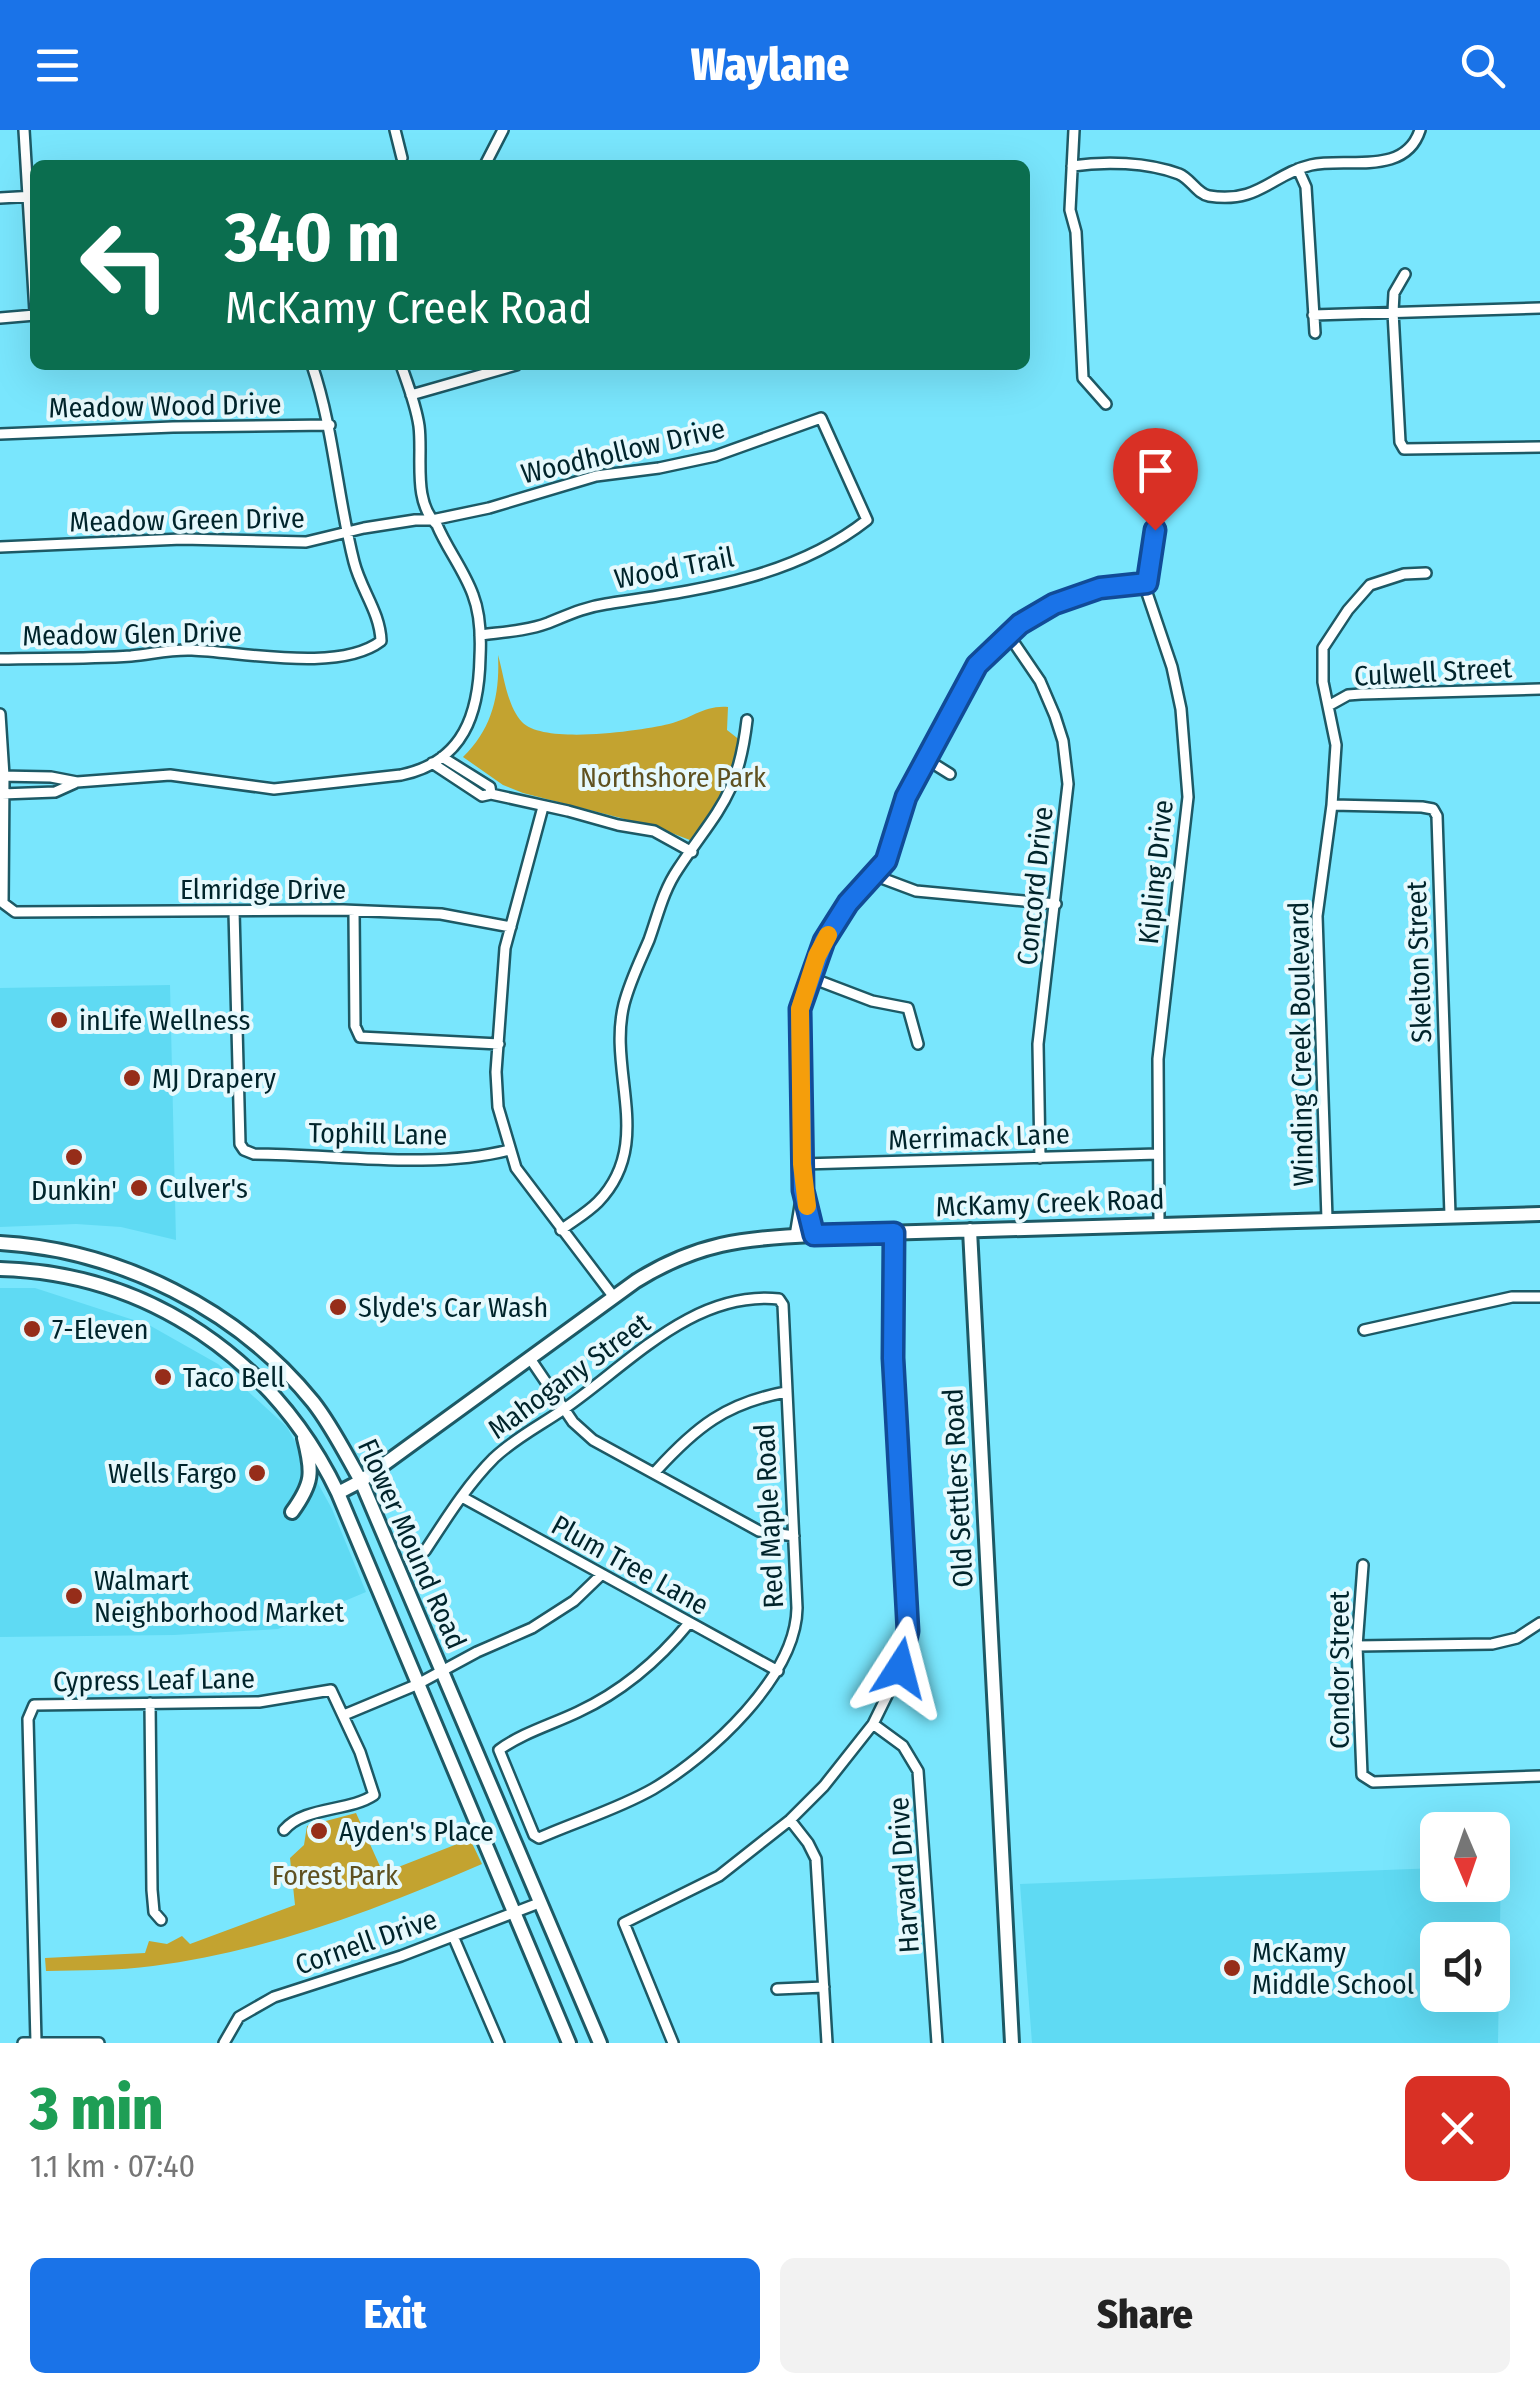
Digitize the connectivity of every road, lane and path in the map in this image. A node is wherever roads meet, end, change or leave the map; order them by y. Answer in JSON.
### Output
{"nodes":[{"id":1,"x":24,"y":130,"type":"edge"},
{"id":2,"x":395,"y":130,"type":"edge"},
{"id":3,"x":503,"y":130,"type":"edge"},
{"id":4,"x":1074,"y":130,"type":"edge"},
{"id":5,"x":1420,"y":130,"type":"edge"},
{"id":6,"x":402,"y":158,"type":"dead end"},
{"id":7,"x":488,"y":160,"type":"edge"},
{"id":8,"x":1072,"y":166,"type":"junction"},
{"id":9,"x":1298,"y":169,"type":"junction"},
{"id":10,"x":30,"y":196,"type":"edge"},
{"id":11,"x":0,"y":198,"type":"edge"},
{"id":12,"x":1405,"y":274,"type":"dead end"},
{"id":13,"x":1540,"y":308,"type":"edge"},
{"id":14,"x":1392,"y":312,"type":"junction"},
{"id":15,"x":30,"y":314,"type":"edge"},
{"id":16,"x":1313,"y":315,"type":"junction"},
{"id":17,"x":0,"y":318,"type":"edge"},
{"id":18,"x":1315,"y":333,"type":"dead end"},
{"id":19,"x":313,"y":370,"type":"edge"},
{"id":20,"x":403,"y":370,"type":"edge"},
{"id":21,"x":498,"y":370,"type":"edge"},
{"id":22,"x":411,"y":395,"type":"junction"},
{"id":23,"x":1106,"y":404,"type":"dead end"},
{"id":24,"x":330,"y":426,"type":"junction"},
{"id":25,"x":0,"y":434,"type":"edge"},
{"id":26,"x":1540,"y":447,"type":"edge"},
{"id":27,"x":432,"y":520,"type":"junction"},
{"id":28,"x":867,"y":520,"type":"joint"},
{"id":29,"x":1155,"y":530,"type":"dead end"},
{"id":30,"x":349,"y":532,"type":"junction"},
{"id":31,"x":0,"y":547,"type":"edge"},
{"id":32,"x":1426,"y":574,"type":"dead end"},
{"id":33,"x":1147,"y":583,"type":"junction"},
{"id":34,"x":1008,"y":634,"type":"junction"},
{"id":35,"x":480,"y":635,"type":"junction"},
{"id":36,"x":0,"y":659,"type":"edge"},
{"id":37,"x":1540,"y":689,"type":"edge"},
{"id":38,"x":1330,"y":704,"type":"junction"},
{"id":39,"x":0,"y":714,"type":"edge"},
{"id":40,"x":748,"y":720,"type":"dead end"},
{"id":41,"x":442,"y":757,"type":"junction"},
{"id":42,"x":926,"y":759,"type":"junction"},
{"id":43,"x":432,"y":763,"type":"junction"},
{"id":44,"x":950,"y":774,"type":"dead end"},
{"id":45,"x":2,"y":776,"type":"edge"},
{"id":46,"x":77,"y":782,"type":"junction"},
{"id":47,"x":2,"y":794,"type":"edge"},
{"id":48,"x":492,"y":794,"type":"junction"},
{"id":49,"x":1332,"y":805,"type":"junction"},
{"id":50,"x":543,"y":807,"type":"junction"},
{"id":51,"x":692,"y":852,"type":"junction"},
{"id":52,"x":876,"y":876,"type":"junction"},
{"id":53,"x":1056,"y":904,"type":"junction"},
{"id":54,"x":234,"y":911,"type":"junction"},
{"id":55,"x":354,"y":911,"type":"junction"},
{"id":56,"x":511,"y":928,"type":"junction"},
{"id":57,"x":809,"y":977,"type":"junction"},
{"id":58,"x":499,"y":1044,"type":"junction"},
{"id":59,"x":918,"y":1044,"type":"dead end"},
{"id":60,"x":509,"y":1150,"type":"junction"},
{"id":61,"x":1158,"y":1154,"type":"junction"},
{"id":62,"x":1040,"y":1158,"type":"junction"},
{"id":63,"x":802,"y":1164,"type":"junction"},
{"id":64,"x":803,"y":1190,"type":"junction"},
{"id":65,"x":1540,"y":1214,"type":"edge"},
{"id":66,"x":1450,"y":1215,"type":"junction"},
{"id":67,"x":1327,"y":1219,"type":"junction"},
{"id":68,"x":1160,"y":1224,"type":"junction"},
{"id":69,"x":561,"y":1230,"type":"junction"},
{"id":70,"x":970,"y":1230,"type":"junction"},
{"id":71,"x":894,"y":1233,"type":"junction"},
{"id":72,"x":814,"y":1235,"type":"junction"},
{"id":73,"x":795,"y":1236,"type":"junction"},
{"id":74,"x":0,"y":1243,"type":"edge"},
{"id":75,"x":0,"y":1270,"type":"edge"},
{"id":76,"x":613,"y":1296,"type":"junction"},
{"id":77,"x":1540,"y":1296,"type":"edge"},
{"id":78,"x":779,"y":1299,"type":"joint"},
{"id":79,"x":234,"y":1328,"type":"junction"},
{"id":80,"x":1364,"y":1330,"type":"dead end"},
{"id":81,"x":222,"y":1346,"type":"junction"},
{"id":82,"x":531,"y":1360,"type":"junction"},
{"id":83,"x":786,"y":1392,"type":"junction"},
{"id":84,"x":565,"y":1408,"type":"junction"},
{"id":85,"x":300,"y":1426,"type":"junction"},
{"id":86,"x":656,"y":1472,"type":"junction"},
{"id":87,"x":361,"y":1481,"type":"junction"},
{"id":88,"x":338,"y":1492,"type":"junction"},
{"id":89,"x":462,"y":1497,"type":"junction"},
{"id":90,"x":292,"y":1512,"type":"dead end"},
{"id":91,"x":794,"y":1536,"type":"junction"},
{"id":92,"x":424,"y":1551,"type":"dead end"},
{"id":93,"x":1363,"y":1565,"type":"dead end"},
{"id":94,"x":601,"y":1576,"type":"junction"},
{"id":95,"x":1540,"y":1622,"type":"edge"},
{"id":96,"x":689,"y":1623,"type":"junction"},
{"id":97,"x":1356,"y":1646,"type":"junction"},
{"id":98,"x":778,"y":1672,"type":"junction"},
{"id":99,"x":442,"y":1673,"type":"junction"},
{"id":100,"x":416,"y":1686,"type":"junction"},
{"id":101,"x":150,"y":1704,"type":"junction"},
{"id":102,"x":344,"y":1715,"type":"junction"},
{"id":103,"x":873,"y":1724,"type":"junction"},
{"id":104,"x":1540,"y":1776,"type":"edge"},
{"id":105,"x":790,"y":1820,"type":"junction"},
{"id":106,"x":284,"y":1830,"type":"dead end"},
{"id":107,"x":539,"y":1903,"type":"junction"},
{"id":108,"x":512,"y":1913,"type":"junction"},
{"id":109,"x":160,"y":1920,"type":"dead end"},
{"id":110,"x":452,"y":1936,"type":"junction"},
{"id":111,"x":824,"y":1987,"type":"junction"},
{"id":112,"x":778,"y":1988,"type":"dead end"},
{"id":113,"x":36,"y":2042,"type":"edge"},
{"id":114,"x":99,"y":2042,"type":"edge"},
{"id":115,"x":496,"y":2042,"type":"edge"},
{"id":116,"x":23,"y":2043,"type":"edge"},
{"id":117,"x":224,"y":2043,"type":"edge"},
{"id":118,"x":569,"y":2043,"type":"edge"},
{"id":119,"x":600,"y":2043,"type":"edge"},
{"id":120,"x":672,"y":2043,"type":"edge"},
{"id":121,"x":827,"y":2043,"type":"edge"},
{"id":122,"x":937,"y":2043,"type":"edge"},
{"id":123,"x":1012,"y":2043,"type":"edge"}],
"edges":[{"from":1,"to":10,"type":"street"},
{"from":2,"to":6,"type":"street"},
{"from":3,"to":7,"type":"street"},
{"from":4,"to":8,"type":"street"},
{"from":5,"to":9,"type":"street"},
{"from":8,"to":9,"type":"street"},
{"from":8,"to":23,"type":"street"},
{"from":9,"to":16,"type":"street"},
{"from":10,"to":11,"type":"street"},
{"from":12,"to":14,"type":"street"},
{"from":13,"to":14,"type":"street"},
{"from":14,"to":16,"type":"street"},
{"from":14,"to":26,"type":"street"},
{"from":15,"to":17,"type":"street"},
{"from":16,"to":18,"type":"street"},
{"from":19,"to":24,"type":"street"},
{"from":20,"to":22,"type":"street"},
{"from":21,"to":22,"type":"street"},
{"from":22,"to":27,"type":"street"},
{"from":24,"to":25,"type":"street","name":"Meadow Wood Drive"},
{"from":24,"to":30,"type":"street"},
{"from":27,"to":28,"type":"street","name":"Woodhollow Drive"},
{"from":27,"to":30,"type":"street","name":"Meadow Green Drive"},
{"from":27,"to":35,"type":"street"},
{"from":28,"to":35,"type":"street","name":"Wood Trail"},
{"from":29,"to":33,"type":"street","name":"Kipling Drive"},
{"from":30,"to":31,"type":"street","name":"Meadow Green Drive"},
{"from":30,"to":36,"type":"street","name":"Meadow Glen Drive"},
{"from":32,"to":38,"type":"street","name":"Winding Creek Boulevard"},
{"from":33,"to":34,"type":"street"},
{"from":33,"to":61,"type":"street","name":"Kipling Drive"},
{"from":34,"to":42,"type":"street"},
{"from":34,"to":53,"type":"street","name":"Concord Drive"},
{"from":35,"to":41,"type":"street"},
{"from":37,"to":38,"type":"street","name":"Culwell Street"},
{"from":38,"to":49,"type":"street","name":"Winding Creek Boulevard"},
{"from":39,"to":45,"type":"street"},
{"from":40,"to":51,"type":"street"},
{"from":41,"to":43,"type":"street"},
{"from":41,"to":48,"type":"street"},
{"from":42,"to":44,"type":"street"},
{"from":42,"to":52,"type":"street"},
{"from":43,"to":46,"type":"street"},
{"from":43,"to":48,"type":"street"},
{"from":45,"to":46,"type":"street"},
{"from":45,"to":47,"type":"street"},
{"from":46,"to":47,"type":"street"},
{"from":47,"to":54,"type":"street","name":"Elmridge Drive"},
{"from":48,"to":50,"type":"street"},
{"from":49,"to":66,"type":"street","name":"Skelton Street"},
{"from":49,"to":67,"type":"street","name":"Winding Creek Boulevard"},
{"from":50,"to":51,"type":"street"},
{"from":50,"to":56,"type":"street"},
{"from":51,"to":69,"type":"street"},
{"from":52,"to":53,"type":"street"},
{"from":52,"to":57,"type":"street"},
{"from":53,"to":62,"type":"street","name":"Concord Drive"},
{"from":54,"to":55,"type":"street","name":"Elmridge Drive"},
{"from":54,"to":60,"type":"street","name":"Tophill Lane"},
{"from":55,"to":56,"type":"street","name":"Elmridge Drive"},
{"from":55,"to":58,"type":"street"},
{"from":56,"to":58,"type":"street"},
{"from":57,"to":59,"type":"street"},
{"from":57,"to":63,"type":"street"},
{"from":58,"to":60,"type":"street"},
{"from":60,"to":69,"type":"street"},
{"from":61,"to":62,"type":"street","name":"Merrimack Lane"},
{"from":61,"to":68,"type":"street","name":"Kipling Drive"},
{"from":62,"to":63,"type":"street","name":"Merrimack Lane"},
{"from":63,"to":64,"type":"street"},
{"from":64,"to":72,"type":"street"},
{"from":64,"to":73,"type":"street"},
{"from":65,"to":66,"type":"main road","name":"McKamy Creek Road"},
{"from":66,"to":67,"type":"main road","name":"McKamy Creek Road"},
{"from":67,"to":68,"type":"main road","name":"McKamy Creek Road"},
{"from":68,"to":70,"type":"main road","name":"McKamy Creek Road"},
{"from":69,"to":76,"type":"street"},
{"from":70,"to":71,"type":"main road","name":"McKamy Creek Road"},
{"from":70,"to":123,"type":"main road","name":"Old Settlers Road"},
{"from":71,"to":72,"type":"main road","name":"McKamy Creek Road"},
{"from":71,"to":103,"type":"street"},
{"from":72,"to":73,"type":"main road","name":"McKamy Creek Road"},
{"from":73,"to":76,"type":"main road","name":"McKamy Creek Road"},
{"from":74,"to":79,"type":"main road","name":"Flower Mound Road"},
{"from":75,"to":81,"type":"main road","name":"Flower Mound Road"},
{"from":76,"to":82,"type":"main road","name":"McKamy Creek Road"},
{"from":77,"to":80,"type":"street"},
{"from":78,"to":83,"type":"street","name":"Red Maple Road"},
{"from":78,"to":84,"type":"street","name":"Mahogany Street"},
{"from":79,"to":81,"type":"main road"},
{"from":79,"to":87,"type":"main road","name":"Flower Mound Road"},
{"from":81,"to":85,"type":"main road","name":"Flower Mound Road"},
{"from":82,"to":84,"type":"street"},
{"from":82,"to":87,"type":"main road","name":"McKamy Creek Road"},
{"from":83,"to":86,"type":"street"},
{"from":83,"to":91,"type":"street","name":"Red Maple Road"},
{"from":84,"to":86,"type":"street"},
{"from":84,"to":89,"type":"street","name":"Mahogany Street"},
{"from":85,"to":88,"type":"main road","name":"Flower Mound Road"},
{"from":85,"to":90,"type":"main road"},
{"from":86,"to":91,"type":"street"},
{"from":87,"to":88,"type":"main road","name":"McKamy Creek Road"},
{"from":87,"to":99,"type":"main road","name":"Flower Mound Road"},
{"from":88,"to":100,"type":"main road","name":"Flower Mound Road"},
{"from":89,"to":92,"type":"street","name":"Mahogany Street"},
{"from":89,"to":94,"type":"street","name":"Plum Tree Lane"},
{"from":91,"to":98,"type":"street","name":"Red Maple Road"},
{"from":93,"to":97,"type":"street","name":"Condor Street"},
{"from":94,"to":96,"type":"street","name":"Plum Tree Lane"},
{"from":94,"to":99,"type":"street"},
{"from":95,"to":97,"type":"street"},
{"from":96,"to":98,"type":"street","name":"Plum Tree Lane"},
{"from":96,"to":98,"type":"street","name":"Red Maple Road"},
{"from":97,"to":104,"type":"street","name":"Condor Street"},
{"from":99,"to":100,"type":"street"},
{"from":99,"to":107,"type":"main road","name":"Flower Mound Road"},
{"from":100,"to":102,"type":"street"},
{"from":100,"to":108,"type":"main road","name":"Flower Mound Road"},
{"from":101,"to":102,"type":"street","name":"Cypress Leaf Lane"},
{"from":101,"to":109,"type":"street"},
{"from":101,"to":113,"type":"street","name":"Cypress Leaf Lane"},
{"from":102,"to":106,"type":"street"},
{"from":103,"to":105,"type":"street"},
{"from":103,"to":122,"type":"street","name":"Harvard Drive"},
{"from":105,"to":111,"type":"street"},
{"from":105,"to":120,"type":"street"},
{"from":107,"to":108,"type":"street","name":"Cornell Drive"},
{"from":107,"to":119,"type":"main road","name":"Flower Mound Road"},
{"from":108,"to":110,"type":"street","name":"Cornell Drive"},
{"from":108,"to":118,"type":"main road","name":"Flower Mound Road"},
{"from":110,"to":115,"type":"street"},
{"from":110,"to":117,"type":"street","name":"Cornell Drive"},
{"from":111,"to":112,"type":"street"},
{"from":111,"to":121,"type":"street"},
{"from":113,"to":114,"type":"street"},
{"from":113,"to":116,"type":"street"}]}
